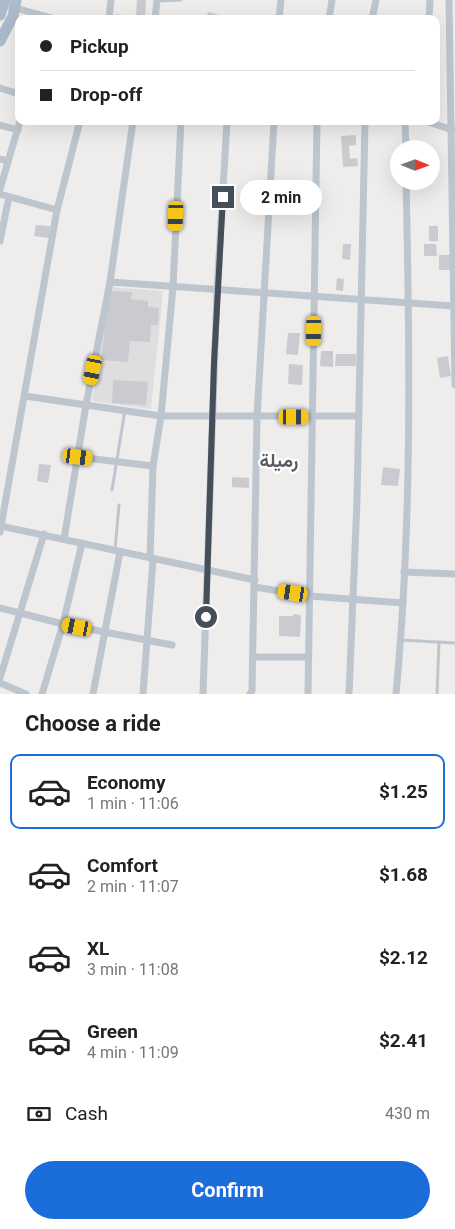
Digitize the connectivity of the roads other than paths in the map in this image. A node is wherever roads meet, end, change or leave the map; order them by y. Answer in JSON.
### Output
{"nodes":[{"id":1,"x":110,"y":0,"type":"edge"},
{"id":2,"x":157,"y":0,"type":"edge"},
{"id":3,"x":181,"y":0,"type":"edge"},
{"id":4,"x":281,"y":0,"type":"edge"},
{"id":5,"x":332,"y":0,"type":"edge"},
{"id":6,"x":376,"y":0,"type":"edge"},
{"id":7,"x":430,"y":0,"type":"edge"},
{"id":8,"x":449,"y":0,"type":"edge"},
{"id":9,"x":6,"y":8,"type":"edge"},
{"id":10,"x":38,"y":15,"type":"edge"},
{"id":11,"x":109,"y":15,"type":"edge"},
{"id":12,"x":155,"y":15,"type":"edge"},
{"id":13,"x":279,"y":15,"type":"edge"},
{"id":14,"x":330,"y":15,"type":"edge"},
{"id":15,"x":373,"y":15,"type":"edge"},
{"id":16,"x":429,"y":15,"type":"edge"},
{"id":17,"x":0,"y":41,"type":"edge"},
{"id":18,"x":0,"y":88,"type":"edge"},
{"id":19,"x":15,"y":93,"type":"edge"},
{"id":20,"x":0,"y":125,"type":"edge"},
{"id":21,"x":19,"y":125,"type":"edge"},
{"id":22,"x":79,"y":125,"type":"edge"},
{"id":23,"x":132,"y":125,"type":"edge"},
{"id":24,"x":181,"y":125,"type":"edge"},
{"id":25,"x":227,"y":125,"type":"edge"},
{"id":26,"x":274,"y":125,"type":"edge"},
{"id":27,"x":317,"y":125,"type":"edge"},
{"id":28,"x":365,"y":125,"type":"edge"},
{"id":29,"x":405,"y":125,"type":"edge"},
{"id":30,"x":437,"y":125,"type":"edge"},
{"id":31,"x":18,"y":130,"type":"junction"},
{"id":32,"x":453,"y":130,"type":"edge"},
{"id":33,"x":406,"y":140,"type":"edge"},
{"id":34,"x":0,"y":159,"type":"edge"},
{"id":35,"x":8,"y":162,"type":"junction"},
{"id":36,"x":0,"y":189,"type":"edge"},
{"id":37,"x":406,"y":190,"type":"edge"},
{"id":38,"x":0,"y":194,"type":"edge"},
{"id":39,"x":9,"y":197,"type":"junction"},
{"id":40,"x":57,"y":210,"type":"junction"},
{"id":41,"x":0,"y":239,"type":"edge"},
{"id":42,"x":110,"y":282,"type":"junction"},
{"id":43,"x":173,"y":287,"type":"junction"},
{"id":44,"x":217,"y":291,"type":"junction"},
{"id":45,"x":264,"y":294,"type":"junction"},
{"id":46,"x":314,"y":297,"type":"junction"},
{"id":47,"x":362,"y":300,"type":"junction"},
{"id":48,"x":409,"y":303,"type":"junction"},
{"id":49,"x":453,"y":306,"type":"junction"},
{"id":50,"x":455,"y":385,"type":"edge"},
{"id":51,"x":26,"y":396,"type":"junction"},
{"id":52,"x":86,"y":405,"type":"junction"},
{"id":53,"x":125,"y":410,"type":"junction"},
{"id":54,"x":161,"y":416,"type":"junction"},
{"id":55,"x":359,"y":416,"type":"junction"},
{"id":56,"x":212,"y":417,"type":"junction"},
{"id":57,"x":257,"y":417,"type":"junction"},
{"id":58,"x":312,"y":417,"type":"junction"},
{"id":59,"x":78,"y":457,"type":"junction"},
{"id":60,"x":117,"y":462,"type":"junction"},
{"id":61,"x":154,"y":466,"type":"junction"},
{"id":62,"x":112,"y":490,"type":"dead end"},
{"id":63,"x":119,"y":505,"type":"dead end"},
{"id":64,"x":0,"y":528,"type":"edge"},
{"id":65,"x":44,"y":534,"type":"junction"},
{"id":66,"x":64,"y":539,"type":"junction"},
{"id":67,"x":82,"y":543,"type":"junction"},
{"id":68,"x":117,"y":552,"type":"junction"},
{"id":69,"x":152,"y":558,"type":"junction"},
{"id":70,"x":208,"y":571,"type":"junction"},
{"id":71,"x":404,"y":572,"type":"junction"},
{"id":72,"x":455,"y":574,"type":"edge"},
{"id":73,"x":255,"y":584,"type":"junction"},
{"id":74,"x":309,"y":596,"type":"junction"},
{"id":75,"x":353,"y":599,"type":"junction"},
{"id":76,"x":403,"y":603,"type":"junction"},
{"id":77,"x":0,"y":608,"type":"edge"},
{"id":78,"x":21,"y":614,"type":"junction"},
{"id":79,"x":63,"y":624,"type":"junction"},
{"id":80,"x":106,"y":632,"type":"junction"},
{"id":81,"x":146,"y":640,"type":"junction"},
{"id":82,"x":401,"y":640,"type":"junction"},
{"id":83,"x":439,"y":642,"type":"junction"},
{"id":84,"x":455,"y":643,"type":"edge"},
{"id":85,"x":172,"y":645,"type":"dead end"},
{"id":86,"x":253,"y":657,"type":"junction"},
{"id":87,"x":308,"y":657,"type":"junction"},
{"id":88,"x":0,"y":678,"type":"edge"},
{"id":89,"x":0,"y":683,"type":"edge"},
{"id":90,"x":26,"y":694,"type":"edge"},
{"id":91,"x":42,"y":694,"type":"edge"},
{"id":92,"x":93,"y":694,"type":"edge"},
{"id":93,"x":143,"y":694,"type":"edge"},
{"id":94,"x":203,"y":694,"type":"edge"},
{"id":95,"x":250,"y":694,"type":"edge"},
{"id":96,"x":308,"y":694,"type":"edge"},
{"id":97,"x":349,"y":694,"type":"edge"},
{"id":98,"x":396,"y":694,"type":"edge"},
{"id":99,"x":437,"y":694,"type":"edge"}],
"edges":[{"from":1,"to":11,"type":"street"},
{"from":2,"to":3,"type":"lane"},
{"from":2,"to":12,"type":"street"},
{"from":4,"to":13,"type":"street"},
{"from":5,"to":14,"type":"street"},
{"from":6,"to":15,"type":"street"},
{"from":7,"to":16,"type":"street"},
{"from":8,"to":32,"type":"street"},
{"from":9,"to":10,"type":"street"},
{"from":9,"to":17,"type":"main road"},
{"from":18,"to":19,"type":"street"},
{"from":20,"to":31,"type":"street"},
{"from":21,"to":31,"type":"street"},
{"from":22,"to":40,"type":"street"},
{"from":23,"to":42,"type":"street"},
{"from":24,"to":43,"type":"street"},
{"from":25,"to":44,"type":"street"},
{"from":26,"to":45,"type":"street"},
{"from":27,"to":46,"type":"street"},
{"from":28,"to":47,"type":"street"},
{"from":29,"to":33,"type":"street"},
{"from":30,"to":32,"type":"street"},
{"from":31,"to":35,"type":"street"},
{"from":32,"to":49,"type":"street"},
{"from":34,"to":35,"type":"street"},
{"from":35,"to":36,"type":"street"},
{"from":37,"to":48,"type":"street"},
{"from":38,"to":39,"type":"street"},
{"from":39,"to":40,"type":"street"},
{"from":39,"to":41,"type":"street"},
{"from":40,"to":51,"type":"street"},
{"from":42,"to":43,"type":"street"},
{"from":42,"to":52,"type":"street"},
{"from":43,"to":44,"type":"street"},
{"from":43,"to":54,"type":"street"},
{"from":44,"to":45,"type":"street"},
{"from":44,"to":56,"type":"street"},
{"from":45,"to":46,"type":"street"},
{"from":45,"to":57,"type":"street"},
{"from":46,"to":47,"type":"street"},
{"from":46,"to":58,"type":"street"},
{"from":47,"to":48,"type":"street"},
{"from":47,"to":55,"type":"street"},
{"from":48,"to":49,"type":"street"},
{"from":48,"to":71,"type":"street"},
{"from":49,"to":50,"type":"street"},
{"from":51,"to":52,"type":"street"},
{"from":51,"to":64,"type":"street"},
{"from":52,"to":53,"type":"street"},
{"from":52,"to":59,"type":"street"},
{"from":53,"to":54,"type":"street"},
{"from":53,"to":60,"type":"lane"},
{"from":54,"to":56,"type":"street"},
{"from":54,"to":61,"type":"street"},
{"from":55,"to":58,"type":"street"},
{"from":55,"to":75,"type":"street"},
{"from":56,"to":57,"type":"street"},
{"from":56,"to":70,"type":"street"},
{"from":57,"to":58,"type":"street"},
{"from":57,"to":73,"type":"street"},
{"from":58,"to":74,"type":"street"},
{"from":59,"to":60,"type":"street"},
{"from":59,"to":66,"type":"street"},
{"from":60,"to":61,"type":"street"},
{"from":60,"to":62,"type":"lane"},
{"from":61,"to":69,"type":"street"},
{"from":63,"to":68,"type":"lane"},
{"from":64,"to":65,"type":"street"},
{"from":65,"to":66,"type":"street"},
{"from":65,"to":78,"type":"street"},
{"from":66,"to":67,"type":"street"},
{"from":67,"to":68,"type":"street"},
{"from":67,"to":79,"type":"street"},
{"from":68,"to":69,"type":"street"},
{"from":68,"to":80,"type":"street"},
{"from":69,"to":70,"type":"street"},
{"from":69,"to":81,"type":"street"},
{"from":70,"to":73,"type":"street"},
{"from":70,"to":94,"type":"street"},
{"from":71,"to":72,"type":"street"},
{"from":71,"to":76,"type":"street"},
{"from":73,"to":74,"type":"street"},
{"from":73,"to":86,"type":"street"},
{"from":74,"to":75,"type":"street"},
{"from":74,"to":87,"type":"street"},
{"from":75,"to":76,"type":"street"},
{"from":75,"to":97,"type":"street"},
{"from":76,"to":82,"type":"street"},
{"from":77,"to":78,"type":"street"},
{"from":78,"to":79,"type":"street"},
{"from":78,"to":88,"type":"street"},
{"from":79,"to":80,"type":"street"},
{"from":79,"to":91,"type":"street"},
{"from":80,"to":81,"type":"street"},
{"from":80,"to":92,"type":"street"},
{"from":81,"to":85,"type":"street"},
{"from":81,"to":93,"type":"street"},
{"from":82,"to":83,"type":"lane"},
{"from":82,"to":98,"type":"street"},
{"from":83,"to":84,"type":"lane"},
{"from":83,"to":99,"type":"lane"},
{"from":86,"to":87,"type":"street"},
{"from":86,"to":95,"type":"street"},
{"from":87,"to":96,"type":"street"},
{"from":89,"to":90,"type":"street"}]}
